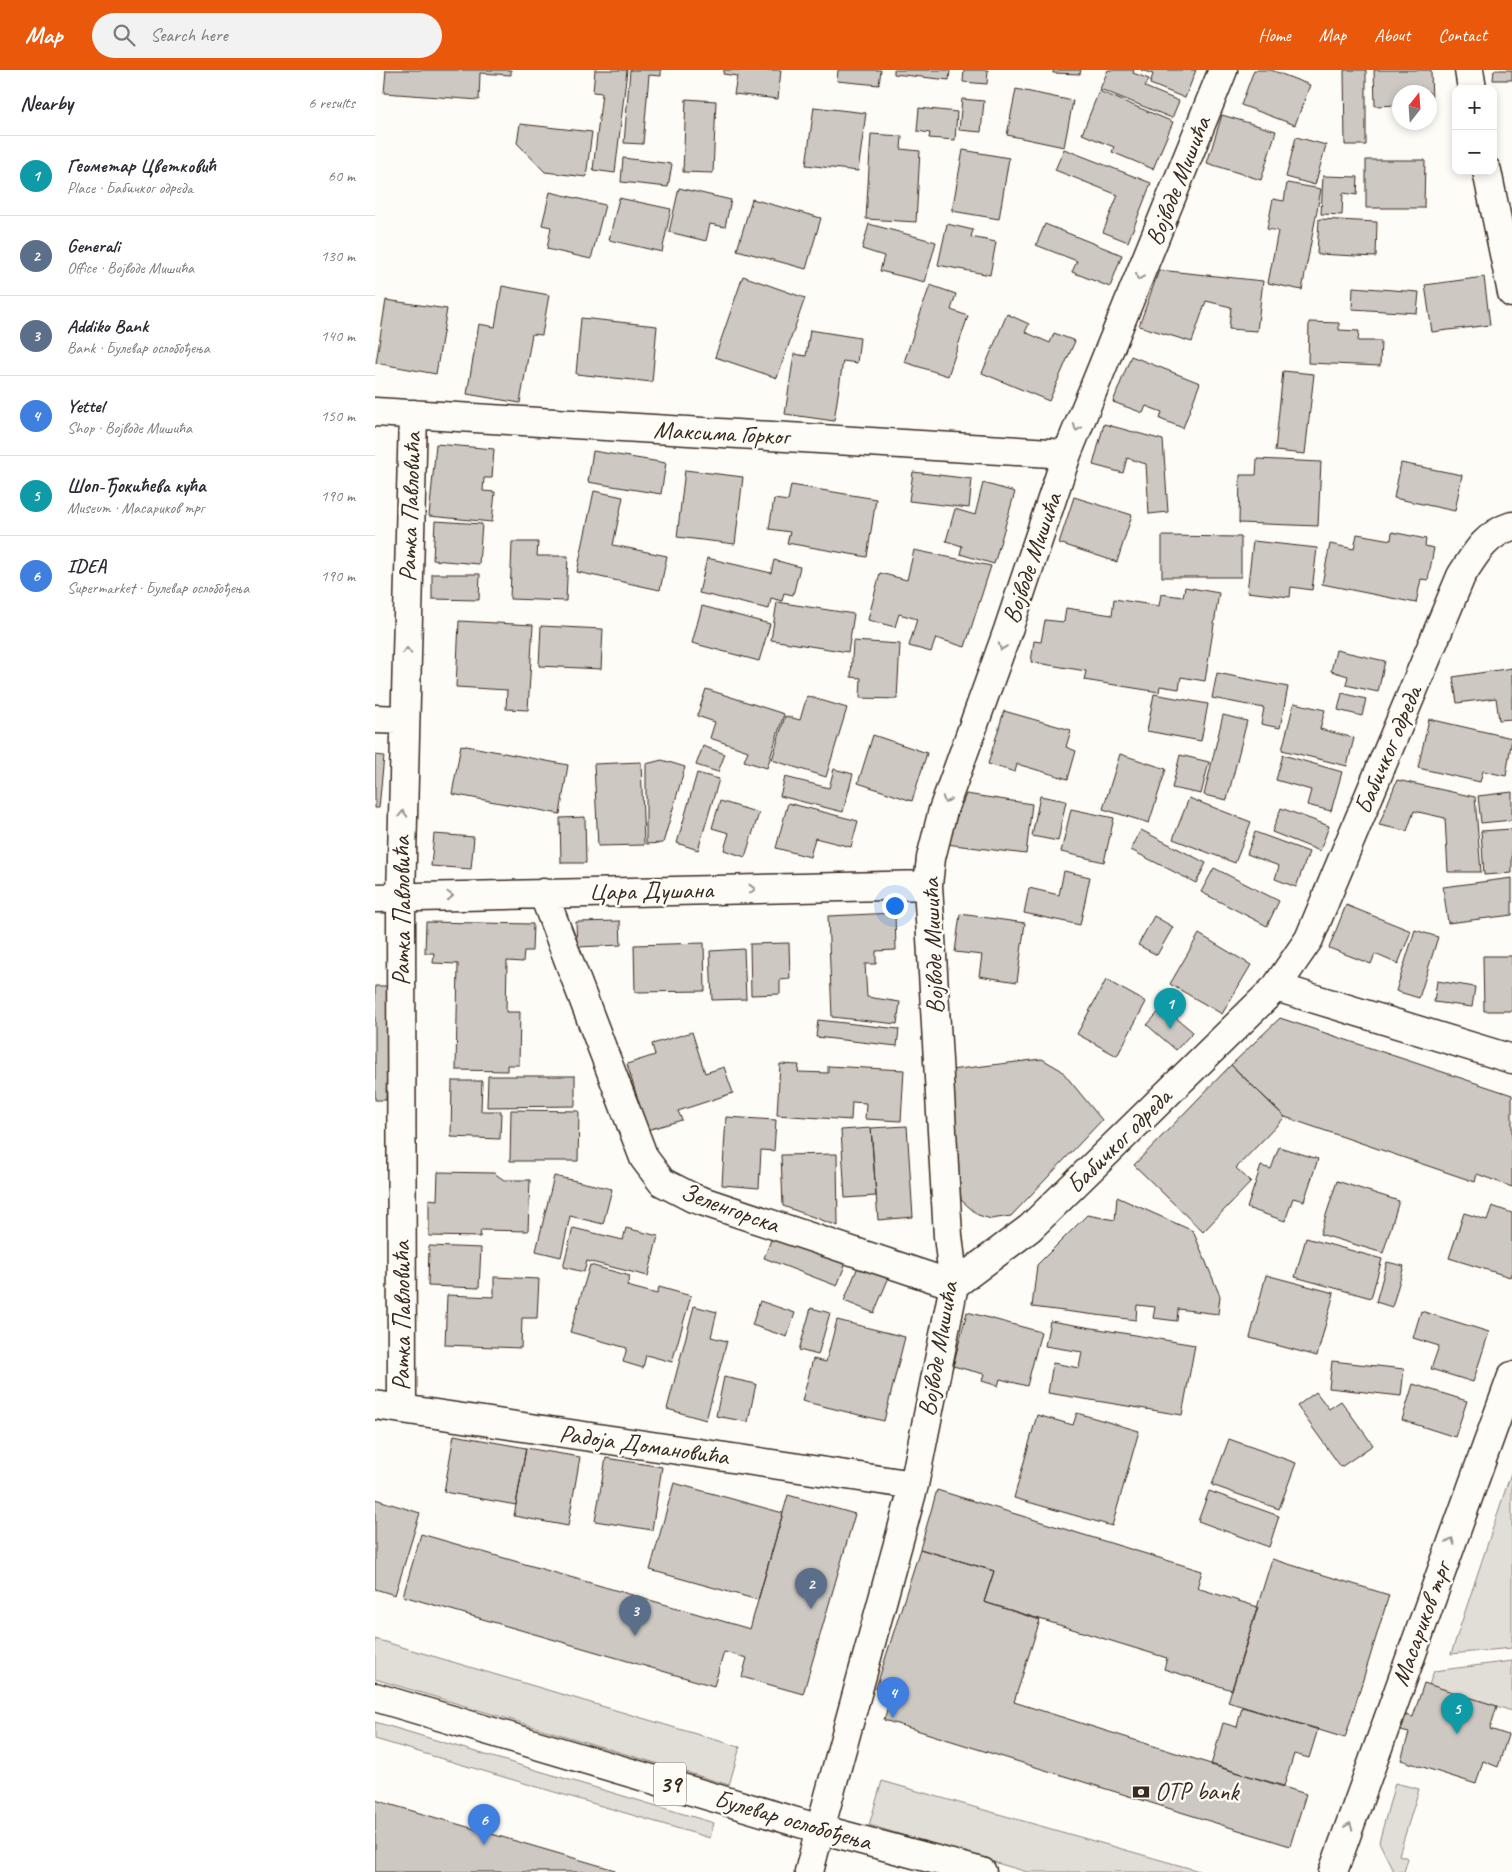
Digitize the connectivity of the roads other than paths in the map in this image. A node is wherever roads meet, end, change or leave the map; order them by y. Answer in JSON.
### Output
{"nodes":[{"id":1,"x":1223,"y":70,"type":"edge"},
{"id":2,"x":1469,"y":70,"type":"edge"},
{"id":3,"x":1471,"y":85,"type":"edge"},
{"id":4,"x":1488,"y":175,"type":"edge"},
{"id":5,"x":1512,"y":293,"type":"edge"},
{"id":6,"x":375,"y":412,"type":"edge"},
{"id":7,"x":413,"y":414,"type":"junction"},
{"id":8,"x":1067,"y":454,"type":"junction"},
{"id":9,"x":1512,"y":526,"type":"edge"},
{"id":10,"x":375,"y":719,"type":"edge"},
{"id":11,"x":405,"y":720,"type":"junction"},
{"id":12,"x":927,"y":885,"type":"junction"},
{"id":13,"x":543,"y":893,"type":"junction"},
{"id":14,"x":388,"y":898,"type":"edge"},
{"id":15,"x":1276,"y":986,"type":"junction"},
{"id":16,"x":1512,"y":1059,"type":"edge"},
{"id":17,"x":954,"y":1286,"type":"junction"},
{"id":18,"x":1512,"y":1376,"type":"edge"},
{"id":19,"x":375,"y":1405,"type":"edge"},
{"id":20,"x":402,"y":1409,"type":"junction"},
{"id":21,"x":914,"y":1485,"type":"junction"},
{"id":22,"x":375,"y":1697,"type":"edge"},
{"id":23,"x":820,"y":1829,"type":"junction"},
{"id":24,"x":809,"y":1872,"type":"edge"},
{"id":25,"x":983,"y":1872,"type":"edge"},
{"id":26,"x":1333,"y":1872,"type":"edge"}],
"edges":[{"from":1,"to":8,"type":"street","name":"Војводе Мишића","one_way":true},
{"from":2,"to":3,"type":"street"},
{"from":4,"to":5,"type":"street"},
{"from":6,"to":7,"type":"street","name":"Максима Горког"},
{"from":7,"to":8,"type":"street","name":"Максима Горког"},
{"from":11,"to":7,"type":"street","name":"Ратка Павловића","one_way":true},
{"from":8,"to":12,"type":"street","name":"Војводе Мишића","one_way":true},
{"from":9,"to":15,"type":"street","name":"Бабичког одреда"},
{"from":10,"to":11,"type":"street"},
{"from":14,"to":11,"type":"street","name":"Ратка Павловића","one_way":true},
{"from":13,"to":12,"type":"street","name":"Цара Душана","one_way":true},
{"from":12,"to":17,"type":"street","name":"Војводе Мишића"},
{"from":14,"to":13,"type":"street","name":"Цара Душана","one_way":true},
{"from":13,"to":17,"type":"street","name":"Зеленгорска"},
{"from":14,"to":20,"type":"street","name":"Ратка Павловића"},
{"from":15,"to":16,"type":"street"},
{"from":15,"to":17,"type":"street","name":"Бабичког одреда"},
{"from":17,"to":21,"type":"street","name":"Војводе Мишића"},
{"from":26,"to":18,"type":"street","name":"Масариков трг","one_way":true},
{"from":19,"to":20,"type":"street","name":"Радоја Домановића"},
{"from":20,"to":21,"type":"street","name":"Радоја Домановића"},
{"from":21,"to":23,"type":"street","name":"Војводе Мишића"},
{"from":22,"to":23,"type":"street","name":"Булевар ослобођења","number":"39"},
{"from":23,"to":24,"type":"street","name":"Војводе Мишића"},
{"from":23,"to":25,"type":"street","name":"Булевар ослобођења","number":"39"}]}
